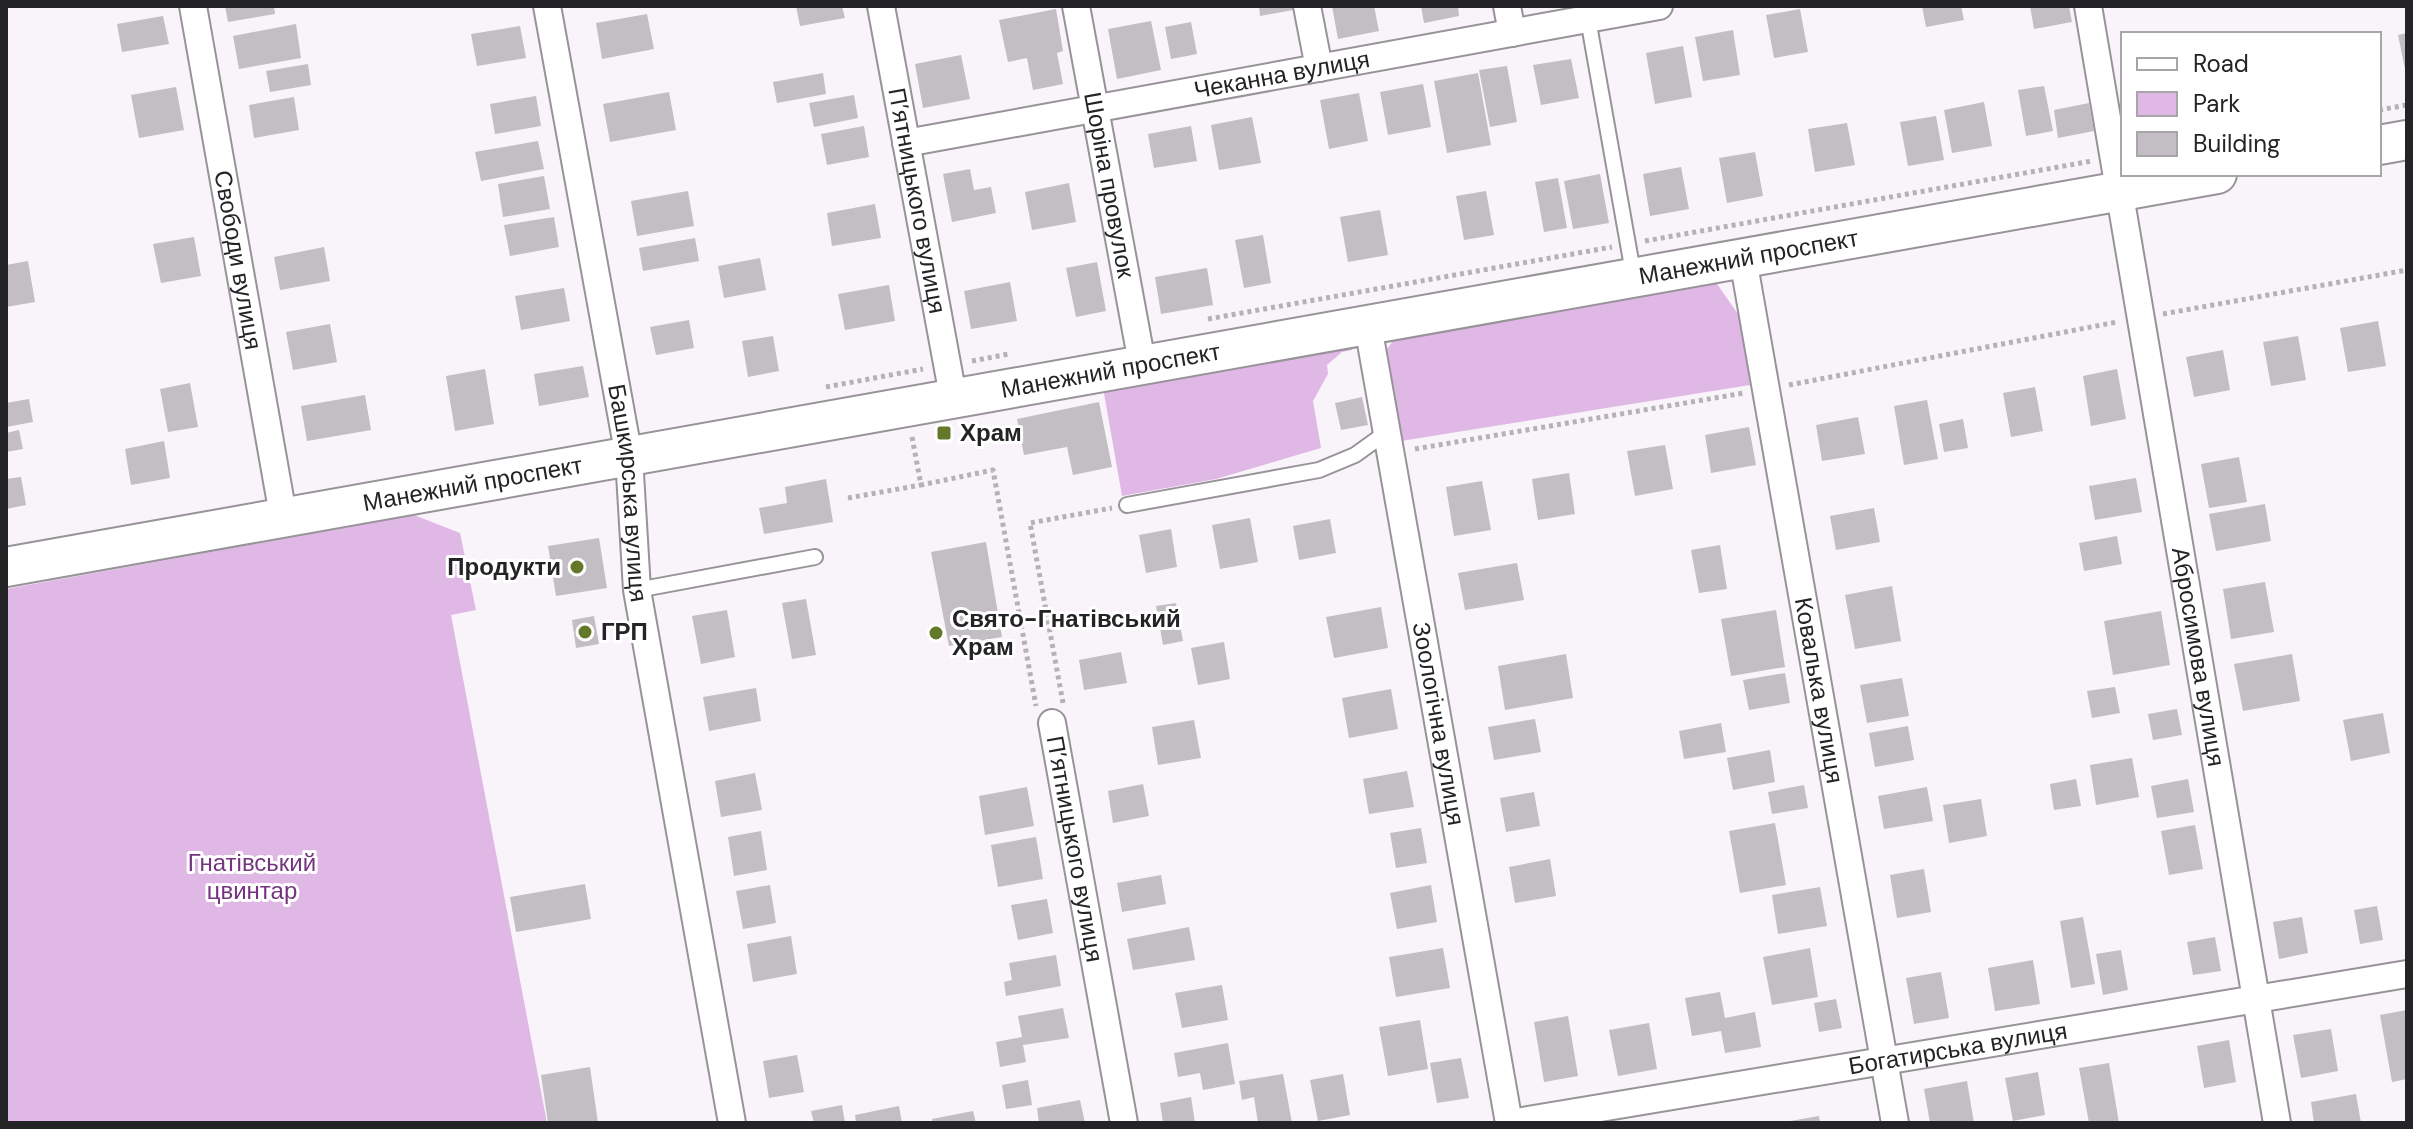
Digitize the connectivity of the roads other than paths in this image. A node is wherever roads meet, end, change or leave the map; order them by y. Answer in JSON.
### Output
{"nodes":[{"id":1,"x":193,"y":6,"type":"edge"},
{"id":2,"x":547,"y":6,"type":"edge"},
{"id":3,"x":881,"y":6,"type":"edge"},
{"id":4,"x":1076,"y":6,"type":"edge"},
{"id":5,"x":1307,"y":6,"type":"edge"},
{"id":6,"x":1507,"y":6,"type":"edge"},
{"id":7,"x":1659,"y":6,"type":"edge"},
{"id":8,"x":2088,"y":6,"type":"edge"},
{"id":9,"x":1588,"y":19,"type":"junction"},
{"id":10,"x":1512,"y":33,"type":"junction"},
{"id":11,"x":1319,"y":68,"type":"junction"},
{"id":12,"x":1095,"y":108,"type":"junction"},
{"id":13,"x":2407,"y":140,"type":"edge"},
{"id":14,"x":906,"y":143,"type":"junction"},
{"id":15,"x":2381,"y":145,"type":"edge"},
{"id":16,"x":2116,"y":174,"type":"junction"},
{"id":17,"x":2121,"y":174,"type":"edge"},
{"id":18,"x":1743,"y":259,"type":"junction"},
{"id":19,"x":1631,"y":261,"type":"junction"},
{"id":20,"x":1368,"y":326,"type":"junction"},
{"id":21,"x":1142,"y":363,"type":"junction"},
{"id":22,"x":950,"y":381,"type":"junction"},
{"id":23,"x":1388,"y":442,"type":"junction"},
{"id":24,"x":629,"y":457,"type":"junction"},
{"id":25,"x":1127,"y":505,"type":"road end"},
{"id":26,"x":283,"y":515,"type":"junction"},
{"id":27,"x":815,"y":557,"type":"dead end"},
{"id":28,"x":6,"y":567,"type":"edge"},
{"id":29,"x":637,"y":590,"type":"junction"},
{"id":30,"x":1052,"y":723,"type":"road end"},
{"id":31,"x":2407,"y":974,"type":"edge"},
{"id":32,"x":2256,"y":999,"type":"junction"},
{"id":33,"x":1884,"y":1061,"type":"junction"},
{"id":34,"x":732,"y":1123,"type":"edge"},
{"id":35,"x":1124,"y":1123,"type":"edge"},
{"id":36,"x":1510,"y":1123,"type":"edge"},
{"id":37,"x":1895,"y":1123,"type":"edge"},
{"id":38,"x":2277,"y":1123,"type":"edge"}],
"edges":[{"from":1,"to":26,"type":"street","name":"Свободи вулиця"},
{"from":2,"to":24,"type":"street","name":"Башкирська вулиця"},
{"from":3,"to":14,"type":"street","name":"П’ятницького вулиця"},
{"from":4,"to":12,"type":"street","name":"Шоріна провулок"},
{"from":5,"to":11,"type":"street"},
{"from":6,"to":10,"type":"street"},
{"from":7,"to":9,"type":"street","name":"Чеканна вулиця"},
{"from":8,"to":16,"type":"street","name":"Абросимова вулиця"},
{"from":9,"to":10,"type":"street","name":"Чеканна вулиця"},
{"from":9,"to":19,"type":"lane"},
{"from":10,"to":11,"type":"street","name":"Чеканна вулиця"},
{"from":11,"to":12,"type":"street","name":"Чеканна вулиця"},
{"from":12,"to":14,"type":"street","name":"Чеканна вулиця"},
{"from":12,"to":21,"type":"street","name":"Шоріна провулок"},
{"from":13,"to":15,"type":"street"},
{"from":14,"to":22,"type":"street","name":"П’ятницького вулиця"},
{"from":16,"to":17,"type":"street","name":"Манежний проспект"},
{"from":16,"to":18,"type":"street","name":"Манежний проспект"},
{"from":16,"to":32,"type":"street","name":"Абросимова вулиця"},
{"from":18,"to":19,"type":"street","name":"Манежний проспект"},
{"from":18,"to":33,"type":"street","name":"Ковалька вулиця"},
{"from":19,"to":20,"type":"street","name":"Манежний проспект"},
{"from":20,"to":21,"type":"street","name":"Манежний проспект"},
{"from":20,"to":23,"type":"street","name":"Зоологічна вулиця"},
{"from":21,"to":22,"type":"street","name":"Манежний проспект"},
{"from":22,"to":24,"type":"street","name":"Манежний проспект"},
{"from":23,"to":25,"type":"lane"},
{"from":23,"to":36,"type":"street","name":"Зоологічна вулиця"},
{"from":24,"to":26,"type":"street","name":"Манежний проспект"},
{"from":24,"to":29,"type":"street","name":"Башкирська вулиця"},
{"from":26,"to":28,"type":"street","name":"Манежний проспект"},
{"from":27,"to":29,"type":"lane"},
{"from":29,"to":34,"type":"street","name":"Башкирська вулиця"},
{"from":30,"to":35,"type":"street","name":"П’ятницького вулиця"},
{"from":31,"to":32,"type":"street","name":"Богатирська вулиця"},
{"from":32,"to":33,"type":"street","name":"Богатирська вулиця"},
{"from":32,"to":38,"type":"street","name":"Абросимова вулиця"},
{"from":33,"to":36,"type":"street","name":"Богатирська вулиця"},
{"from":33,"to":37,"type":"street","name":"Ковалька вулиця"}]}
